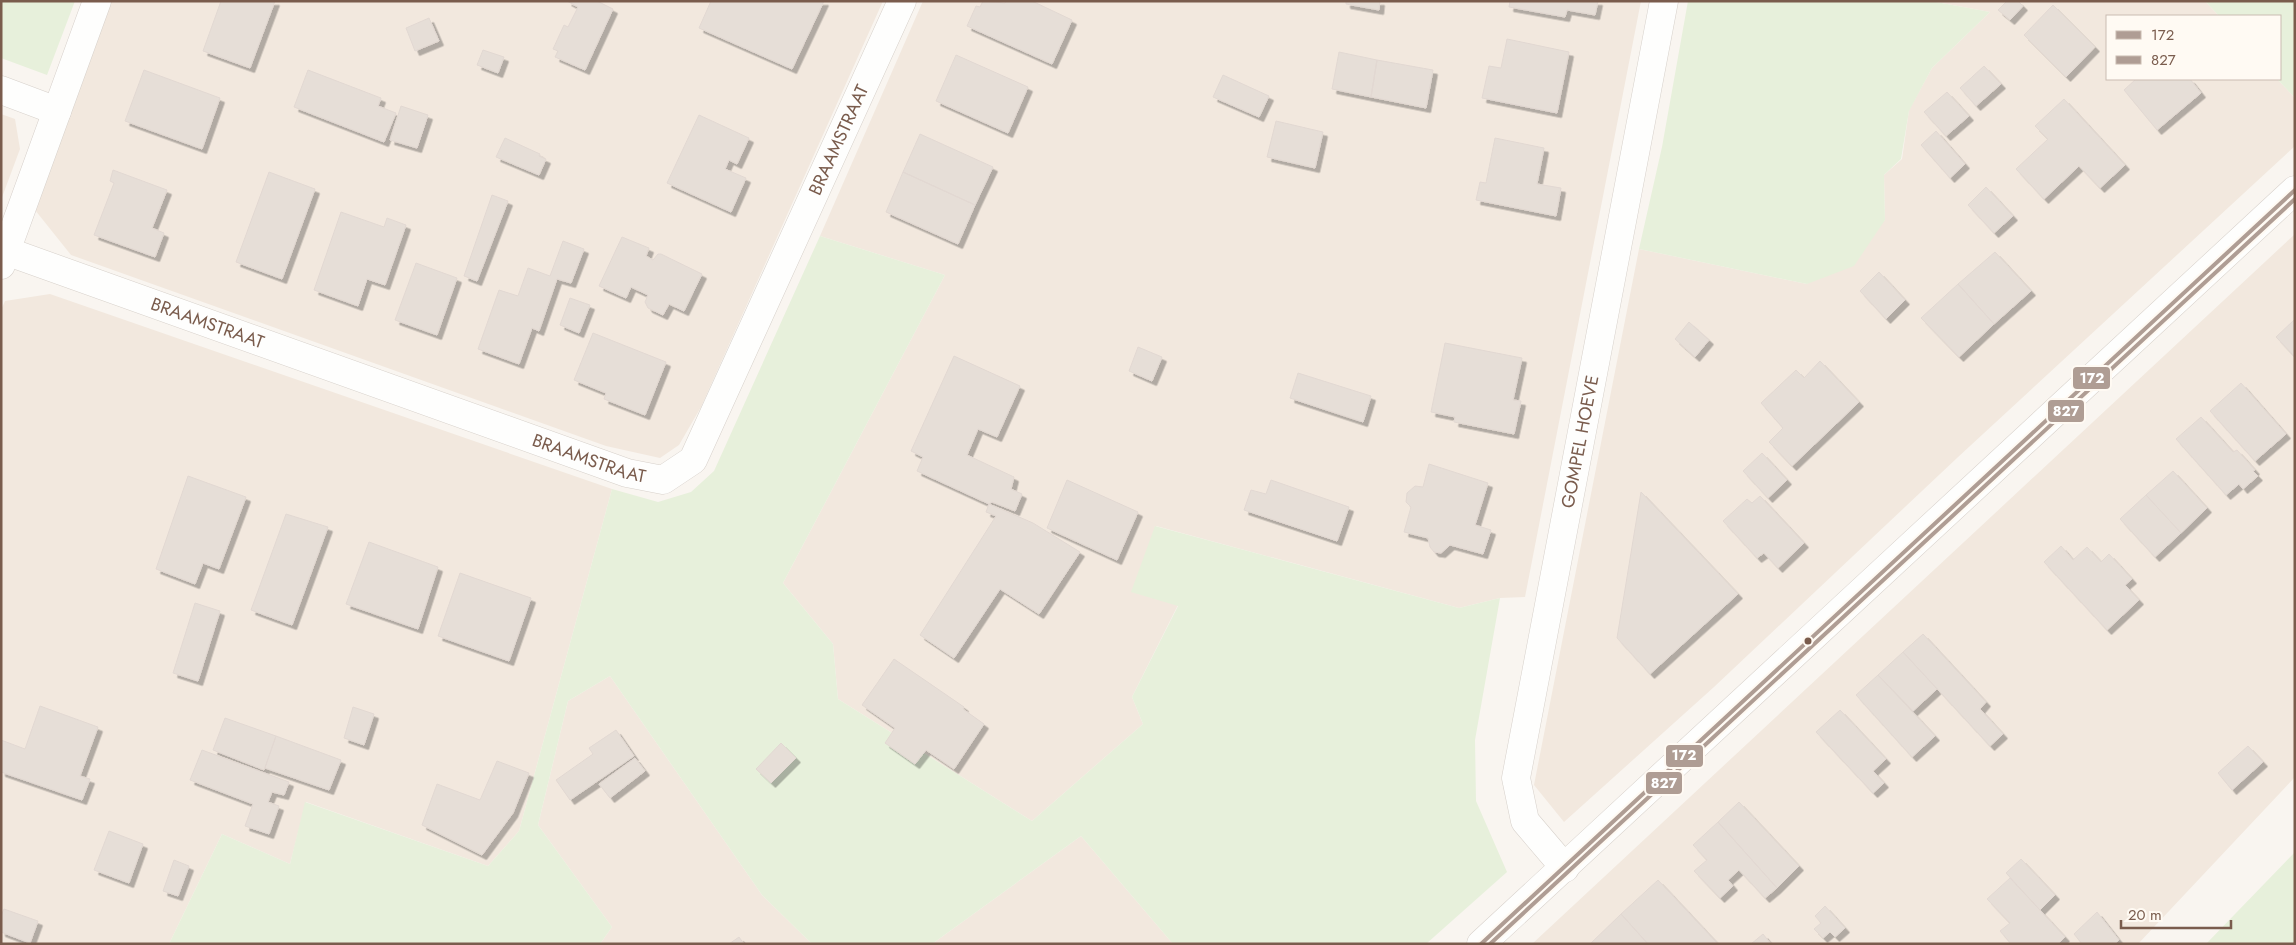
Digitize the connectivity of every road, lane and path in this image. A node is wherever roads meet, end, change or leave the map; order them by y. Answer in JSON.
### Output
{"nodes":[{"id":1,"x":97,"y":1,"type":"edge"},
{"id":2,"x":902,"y":1,"type":"edge"},
{"id":3,"x":1664,"y":1,"type":"edge"},
{"id":4,"x":1,"y":90,"type":"edge"},
{"id":5,"x":57,"y":111,"type":"junction"},
{"id":6,"x":2295,"y":190,"type":"edge"},
{"id":7,"x":4,"y":258,"type":"edge"},
{"id":8,"x":1565,"y":868,"type":"junction"},
{"id":9,"x":1481,"y":944,"type":"edge"}],
"edges":[{"from":1,"to":5,"type":"street"},
{"from":2,"to":7,"type":"street","name":"BRAAMSTRAAT"},
{"from":3,"to":8,"type":"street","name":"GOMPEL HOEVE"},
{"from":4,"to":5,"type":"street"},
{"from":5,"to":7,"type":"street"},
{"from":6,"to":8,"type":"street"},
{"from":8,"to":9,"type":"street"}]}
